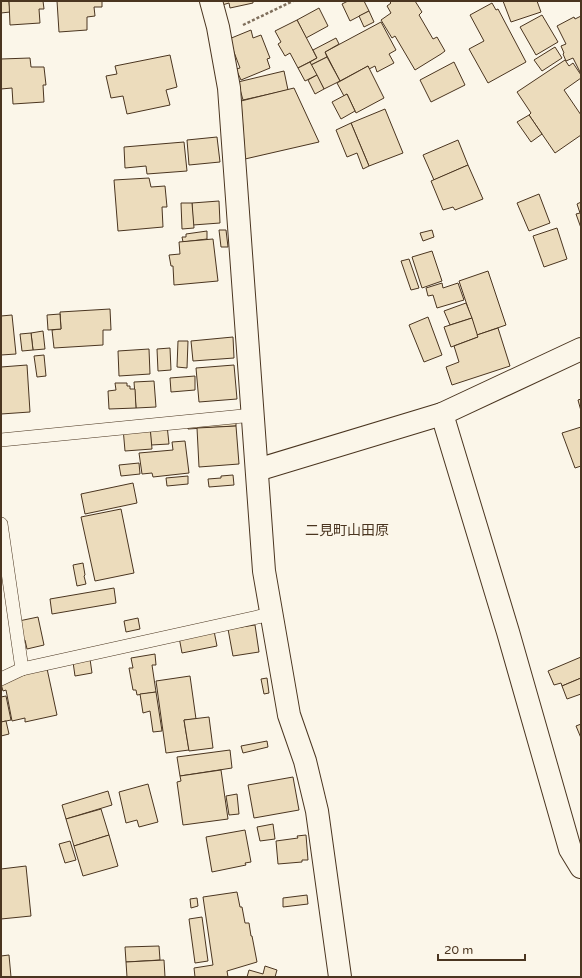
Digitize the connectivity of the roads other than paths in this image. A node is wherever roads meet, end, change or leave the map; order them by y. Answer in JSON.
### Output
{"nodes":[{"id":1,"x":211,"y":1,"type":"edge"},
{"id":2,"x":581,"y":349,"type":"edge"},
{"id":3,"x":442,"y":414,"type":"junction"},
{"id":4,"x":252,"y":415,"type":"junction"},
{"id":5,"x":1,"y":440,"type":"edge"},
{"id":6,"x":257,"y":470,"type":"junction"},
{"id":7,"x":1,"y":524,"type":"edge"},
{"id":8,"x":271,"y":614,"type":"junction"},
{"id":9,"x":22,"y":669,"type":"junction"},
{"id":10,"x":1,"y":679,"type":"edge"},
{"id":11,"x":581,"y":867,"type":"edge"},
{"id":12,"x":340,"y":977,"type":"edge"}],
"edges":[{"from":1,"to":4,"type":"street"},
{"from":2,"to":3,"type":"street"},
{"from":3,"to":6,"type":"street"},
{"from":3,"to":11,"type":"street"},
{"from":4,"to":5,"type":"lane"},
{"from":4,"to":6,"type":"street"},
{"from":6,"to":8,"type":"street"},
{"from":7,"to":9,"type":"lane"},
{"from":8,"to":9,"type":"lane"},
{"from":8,"to":12,"type":"street"},
{"from":9,"to":10,"type":"lane"}]}
